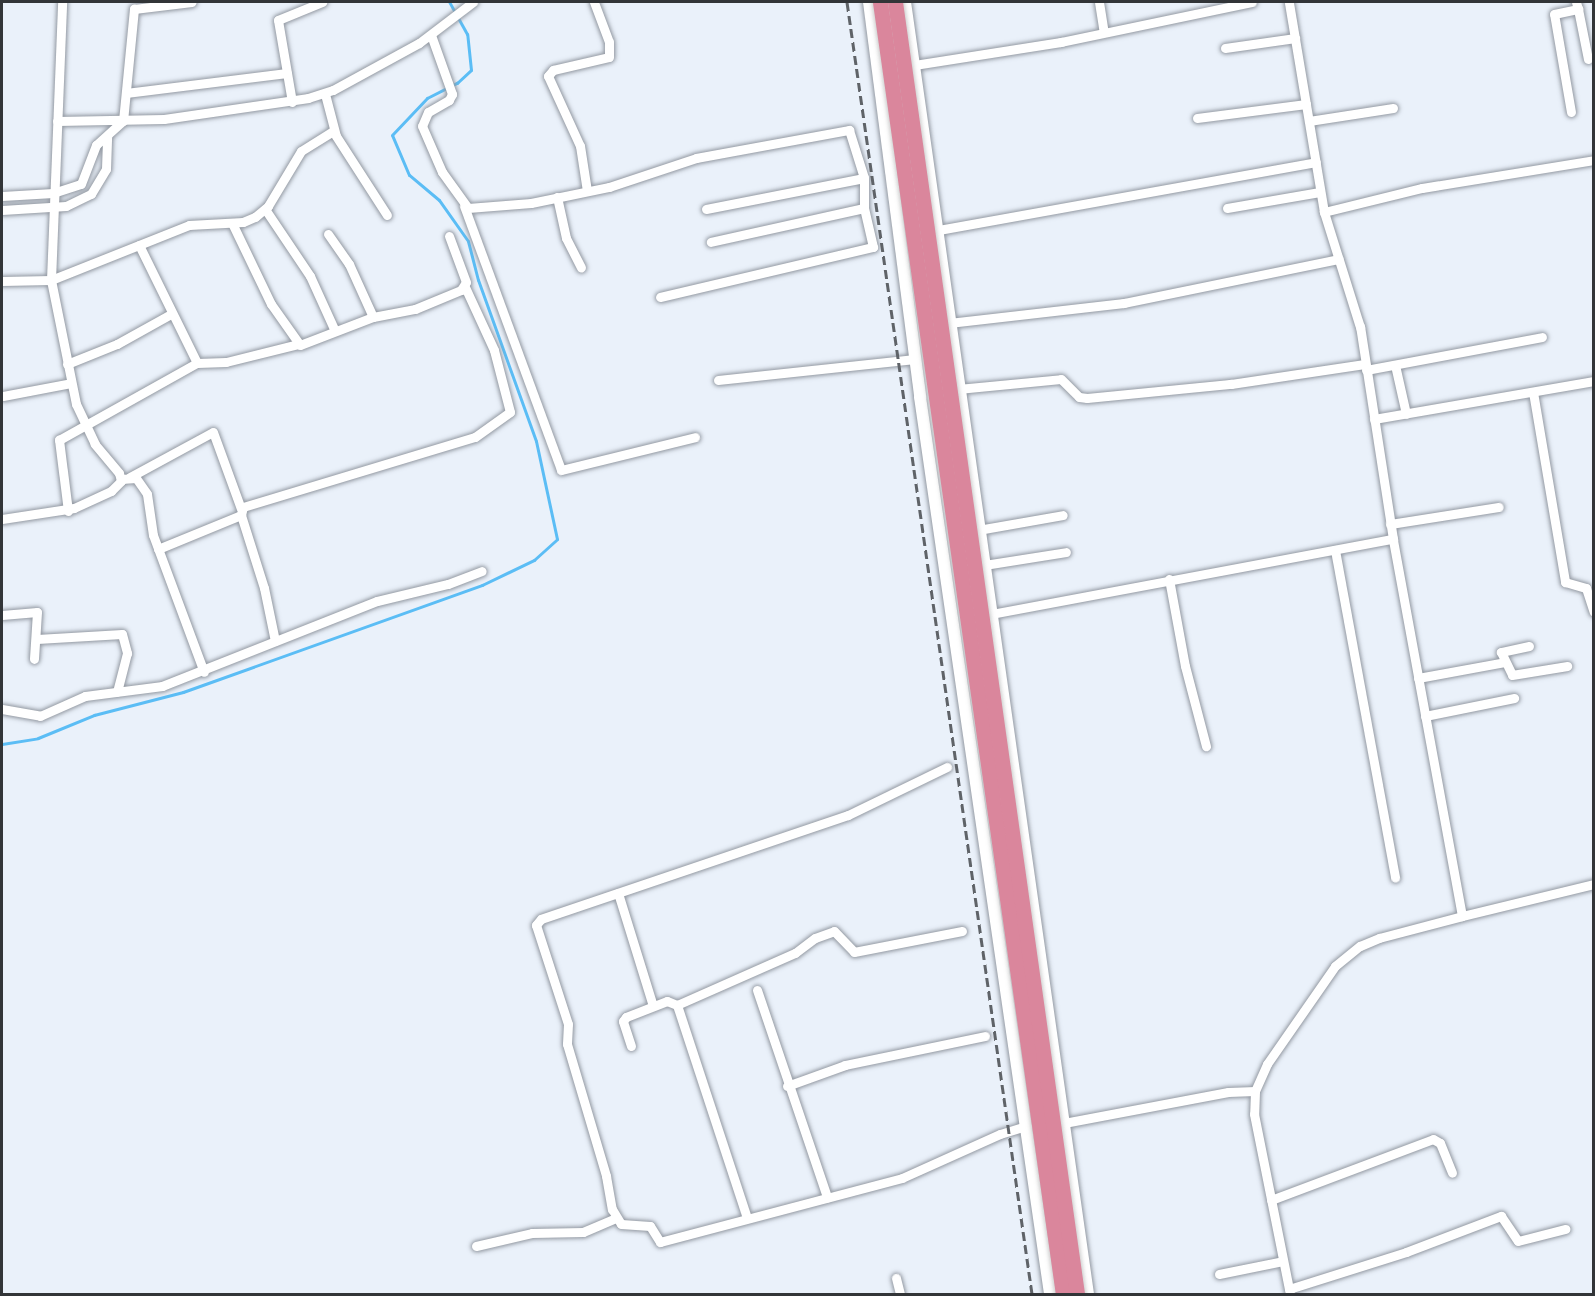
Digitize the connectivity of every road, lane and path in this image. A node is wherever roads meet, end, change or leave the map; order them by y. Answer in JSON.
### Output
{"nodes":[{"id":1,"x":62,"y":2,"type":"edge"},
{"id":2,"x":192,"y":2,"type":"edge"},
{"id":3,"x":319,"y":2,"type":"edge"},
{"id":4,"x":594,"y":2,"type":"edge"},
{"id":5,"x":869,"y":2,"type":"edge"},
{"id":6,"x":880,"y":2,"type":"edge"},
{"id":7,"x":895,"y":2,"type":"edge"},
{"id":8,"x":905,"y":2,"type":"edge"},
{"id":9,"x":1099,"y":2,"type":"edge"},
{"id":10,"x":1252,"y":2,"type":"edge"},
{"id":11,"x":1289,"y":2,"type":"edge"},
{"id":12,"x":472,"y":3,"type":"edge"},
{"id":13,"x":1577,"y":5,"type":"edge"},
{"id":14,"x":1104,"y":32,"type":"junction"},
{"id":15,"x":431,"y":35,"type":"junction"},
{"id":16,"x":1295,"y":38,"type":"junction"},
{"id":17,"x":1225,"y":48,"type":"dead end"},
{"id":18,"x":1588,"y":59,"type":"dead end"},
{"id":19,"x":914,"y":65,"type":"junction"},
{"id":20,"x":287,"y":73,"type":"junction"},
{"id":21,"x":126,"y":93,"type":"junction"},
{"id":22,"x":325,"y":94,"type":"junction"},
{"id":23,"x":292,"y":102,"type":"junction"},
{"id":24,"x":1306,"y":104,"type":"junction"},
{"id":25,"x":1393,"y":108,"type":"dead end"},
{"id":26,"x":1571,"y":112,"type":"dead end"},
{"id":27,"x":1197,"y":118,"type":"dead end"},
{"id":28,"x":123,"y":120,"type":"junction"},
{"id":29,"x":57,"y":121,"type":"junction"},
{"id":30,"x":1309,"y":121,"type":"junction"},
{"id":31,"x":334,"y":130,"type":"junction"},
{"id":32,"x":107,"y":136,"type":"junction"},
{"id":33,"x":1593,"y":160,"type":"edge"},
{"id":34,"x":1316,"y":162,"type":"junction"},
{"id":35,"x":864,"y":178,"type":"junction"},
{"id":36,"x":587,"y":190,"type":"junction"},
{"id":37,"x":1320,"y":192,"type":"junction"},
{"id":38,"x":53,"y":193,"type":"junction"},
{"id":39,"x":2,"y":196,"type":"edge"},
{"id":40,"x":557,"y":197,"type":"junction"},
{"id":41,"x":53,"y":206,"type":"junction"},
{"id":42,"x":464,"y":206,"type":"junction"},
{"id":43,"x":864,"y":208,"type":"junction"},
{"id":44,"x":1227,"y":208,"type":"dead end"},
{"id":45,"x":265,"y":209,"type":"junction"},
{"id":46,"x":706,"y":209,"type":"dead end"},
{"id":47,"x":2,"y":210,"type":"edge"},
{"id":48,"x":1324,"y":212,"type":"junction"},
{"id":49,"x":387,"y":215,"type":"dead end"},
{"id":50,"x":232,"y":223,"type":"junction"},
{"id":51,"x":936,"y":230,"type":"junction"},
{"id":52,"x":327,"y":234,"type":"dead end"},
{"id":53,"x":449,"y":236,"type":"dead end"},
{"id":54,"x":901,"y":237,"type":"junction"},
{"id":55,"x":711,"y":242,"type":"dead end"},
{"id":56,"x":139,"y":245,"type":"junction"},
{"id":57,"x":1339,"y":259,"type":"junction"},
{"id":58,"x":581,"y":267,"type":"dead end"},
{"id":59,"x":51,"y":280,"type":"junction"},
{"id":60,"x":2,"y":281,"type":"edge"},
{"id":61,"x":465,"y":286,"type":"junction"},
{"id":62,"x":660,"y":297,"type":"dead end"},
{"id":63,"x":171,"y":314,"type":"junction"},
{"id":64,"x":373,"y":317,"type":"junction"},
{"id":65,"x":949,"y":323,"type":"junction"},
{"id":66,"x":335,"y":331,"type":"junction"},
{"id":67,"x":1542,"y":337,"type":"dead end"},
{"id":68,"x":298,"y":344,"type":"junction"},
{"id":69,"x":915,"y":359,"type":"junction"},
{"id":70,"x":197,"y":363,"type":"junction"},
{"id":71,"x":67,"y":364,"type":"junction"},
{"id":72,"x":1395,"y":365,"type":"junction"},
{"id":73,"x":1366,"y":367,"type":"junction"},
{"id":74,"x":718,"y":380,"type":"dead end"},
{"id":75,"x":1593,"y":381,"type":"edge"},
{"id":76,"x":71,"y":383,"type":"junction"},
{"id":77,"x":958,"y":389,"type":"junction"},
{"id":78,"x":1533,"y":392,"type":"junction"},
{"id":79,"x":3,"y":396,"type":"dead end"},
{"id":80,"x":1406,"y":414,"type":"junction"},
{"id":81,"x":1374,"y":419,"type":"junction"},
{"id":82,"x":86,"y":427,"type":"junction"},
{"id":83,"x":694,"y":437,"type":"dead end"},
{"id":84,"x":126,"y":478,"type":"junction"},
{"id":85,"x":1499,"y":507,"type":"dead end"},
{"id":86,"x":68,"y":510,"type":"junction"},
{"id":87,"x":241,"y":512,"type":"junction"},
{"id":88,"x":1063,"y":515,"type":"dead end"},
{"id":89,"x":2,"y":519,"type":"edge"},
{"id":90,"x":1390,"y":524,"type":"junction"},
{"id":91,"x":978,"y":530,"type":"junction"},
{"id":92,"x":1393,"y":539,"type":"junction"},
{"id":93,"x":158,"y":549,"type":"junction"},
{"id":94,"x":1335,"y":550,"type":"junction"},
{"id":95,"x":1066,"y":552,"type":"dead end"},
{"id":96,"x":984,"y":565,"type":"junction"},
{"id":97,"x":482,"y":571,"type":"dead end"},
{"id":98,"x":946,"y":571,"type":"junction"},
{"id":99,"x":1169,"y":579,"type":"junction"},
{"id":100,"x":1593,"y":612,"type":"edge"},
{"id":101,"x":991,"y":614,"type":"junction"},
{"id":102,"x":2,"y":615,"type":"edge"},
{"id":103,"x":37,"y":639,"type":"junction"},
{"id":104,"x":275,"y":641,"type":"junction"},
{"id":105,"x":1529,"y":646,"type":"dead end"},
{"id":106,"x":34,"y":659,"type":"dead end"},
{"id":107,"x":1505,"y":662,"type":"junction"},
{"id":108,"x":1567,"y":666,"type":"dead end"},
{"id":109,"x":204,"y":672,"type":"junction"},
{"id":110,"x":1418,"y":678,"type":"junction"},
{"id":111,"x":117,"y":693,"type":"junction"},
{"id":112,"x":1514,"y":698,"type":"dead end"},
{"id":113,"x":2,"y":709,"type":"edge"},
{"id":114,"x":1425,"y":716,"type":"junction"},
{"id":115,"x":1206,"y":746,"type":"dead end"},
{"id":116,"x":947,"y":768,"type":"dead end"},
{"id":117,"x":1395,"y":878,"type":"dead end"},
{"id":118,"x":1593,"y":884,"type":"edge"},
{"id":119,"x":618,"y":893,"type":"junction"},
{"id":120,"x":1462,"y":916,"type":"junction"},
{"id":121,"x":962,"y":931,"type":"dead end"},
{"id":122,"x":757,"y":990,"type":"dead end"},
{"id":123,"x":677,"y":1005,"type":"junction"},
{"id":124,"x":652,"y":1006,"type":"junction"},
{"id":125,"x":985,"y":1036,"type":"dead end"},
{"id":126,"x":631,"y":1046,"type":"dead end"},
{"id":127,"x":1056,"y":1070,"type":"junction"},
{"id":128,"x":1020,"y":1076,"type":"junction"},
{"id":129,"x":787,"y":1086,"type":"junction"},
{"id":130,"x":1255,"y":1091,"type":"junction"},
{"id":131,"x":1064,"y":1124,"type":"junction"},
{"id":132,"x":1027,"y":1126,"type":"junction"},
{"id":133,"x":1452,"y":1173,"type":"dead end"},
{"id":134,"x":827,"y":1197,"type":"junction"},
{"id":135,"x":1271,"y":1200,"type":"junction"},
{"id":136,"x":616,"y":1218,"type":"junction"},
{"id":137,"x":747,"y":1218,"type":"junction"},
{"id":138,"x":1565,"y":1229,"type":"dead end"},
{"id":139,"x":476,"y":1246,"type":"dead end"},
{"id":140,"x":1283,"y":1261,"type":"junction"},
{"id":141,"x":1219,"y":1274,"type":"dead end"},
{"id":142,"x":896,"y":1278,"type":"dead end"},
{"id":143,"x":1290,"y":1292,"type":"edge"},
{"id":144,"x":900,"y":1294,"type":"edge"},
{"id":145,"x":1050,"y":1294,"type":"edge"},
{"id":146,"x":1063,"y":1294,"type":"edge"},
{"id":147,"x":1077,"y":1294,"type":"edge"},
{"id":148,"x":1088,"y":1294,"type":"edge"}],
"edges":[{"from":1,"to":29,"type":"street"},
{"from":2,"to":21,"type":"street"},
{"from":3,"to":20,"type":"street"},
{"from":4,"to":36,"type":"street"},
{"from":5,"to":54,"type":"street"},
{"from":6,"to":146,"type":"highway","bridge":true},
{"from":7,"to":147,"type":"highway","bridge":true},
{"from":8,"to":19,"type":"street"},
{"from":9,"to":14,"type":"street"},
{"from":10,"to":14,"type":"street"},
{"from":11,"to":16,"type":"street"},
{"from":12,"to":15,"type":"street"},
{"from":13,"to":18,"type":"street"},
{"from":13,"to":26,"type":"street"},
{"from":14,"to":19,"type":"street"},
{"from":15,"to":22,"type":"street"},
{"from":15,"to":42,"type":"street"},
{"from":16,"to":17,"type":"street"},
{"from":16,"to":24,"type":"street"},
{"from":19,"to":51,"type":"street"},
{"from":20,"to":21,"type":"street"},
{"from":20,"to":23,"type":"street"},
{"from":21,"to":28,"type":"street"},
{"from":22,"to":23,"type":"street"},
{"from":22,"to":31,"type":"street"},
{"from":23,"to":28,"type":"street"},
{"from":24,"to":27,"type":"street"},
{"from":24,"to":30,"type":"street"},
{"from":25,"to":30,"type":"street"},
{"from":28,"to":29,"type":"street"},
{"from":28,"to":32,"type":"street"},
{"from":29,"to":38,"type":"street"},
{"from":30,"to":34,"type":"street"},
{"from":31,"to":45,"type":"street"},
{"from":31,"to":49,"type":"street"},
{"from":32,"to":38,"type":"street"},
{"from":32,"to":41,"type":"street"},
{"from":33,"to":48,"type":"street"},
{"from":34,"to":37,"type":"street"},
{"from":34,"to":51,"type":"street"},
{"from":35,"to":36,"type":"street"},
{"from":35,"to":43,"type":"street"},
{"from":35,"to":46,"type":"street"},
{"from":36,"to":40,"type":"street"},
{"from":37,"to":44,"type":"street"},
{"from":37,"to":48,"type":"street"},
{"from":38,"to":39,"type":"street"},
{"from":38,"to":41,"type":"street"},
{"from":40,"to":42,"type":"street"},
{"from":40,"to":58,"type":"street"},
{"from":41,"to":47,"type":"street"},
{"from":41,"to":59,"type":"street"},
{"from":42,"to":83,"type":"street"},
{"from":43,"to":55,"type":"street"},
{"from":43,"to":62,"type":"street"},
{"from":45,"to":50,"type":"street"},
{"from":45,"to":66,"type":"street"},
{"from":48,"to":57,"type":"street"},
{"from":50,"to":56,"type":"street"},
{"from":50,"to":68,"type":"street"},
{"from":51,"to":54,"type":"street"},
{"from":51,"to":65,"type":"street"},
{"from":52,"to":64,"type":"street"},
{"from":53,"to":61,"type":"street"},
{"from":54,"to":69,"type":"street"},
{"from":56,"to":59,"type":"street"},
{"from":56,"to":63,"type":"street"},
{"from":57,"to":65,"type":"street"},
{"from":57,"to":73,"type":"street"},
{"from":59,"to":60,"type":"street"},
{"from":59,"to":71,"type":"street"},
{"from":61,"to":64,"type":"street"},
{"from":61,"to":87,"type":"street"},
{"from":63,"to":70,"type":"street"},
{"from":63,"to":71,"type":"street"},
{"from":64,"to":66,"type":"street"},
{"from":65,"to":77,"type":"street"},
{"from":66,"to":68,"type":"street"},
{"from":67,"to":72,"type":"street"},
{"from":68,"to":70,"type":"street"},
{"from":69,"to":74,"type":"street"},
{"from":69,"to":98,"type":"street"},
{"from":70,"to":82,"type":"street"},
{"from":71,"to":76,"type":"street"},
{"from":72,"to":73,"type":"street"},
{"from":72,"to":80,"type":"street"},
{"from":73,"to":77,"type":"street"},
{"from":73,"to":81,"type":"street"},
{"from":75,"to":78,"type":"street"},
{"from":76,"to":79,"type":"street"},
{"from":76,"to":82,"type":"street"},
{"from":77,"to":91,"type":"street"},
{"from":78,"to":80,"type":"street"},
{"from":78,"to":100,"type":"street"},
{"from":80,"to":81,"type":"street"},
{"from":81,"to":90,"type":"street"},
{"from":82,"to":84,"type":"street"},
{"from":82,"to":86,"type":"street"},
{"from":84,"to":86,"type":"street"},
{"from":84,"to":87,"type":"street"},
{"from":84,"to":93,"type":"street"},
{"from":85,"to":90,"type":"street"},
{"from":86,"to":89,"type":"street"},
{"from":87,"to":93,"type":"street"},
{"from":87,"to":104,"type":"street"},
{"from":88,"to":91,"type":"street"},
{"from":90,"to":92,"type":"street"},
{"from":91,"to":96,"type":"street"},
{"from":92,"to":94,"type":"street"},
{"from":92,"to":110,"type":"street"},
{"from":93,"to":109,"type":"street"},
{"from":94,"to":99,"type":"street"},
{"from":94,"to":117,"type":"street"},
{"from":95,"to":96,"type":"street"},
{"from":96,"to":98,"type":"street"},
{"from":96,"to":101,"type":"street"},
{"from":97,"to":104,"type":"street"},
{"from":98,"to":128,"type":"street"},
{"from":99,"to":101,"type":"street"},
{"from":99,"to":115,"type":"street"},
{"from":101,"to":127,"type":"street"},
{"from":102,"to":103,"type":"street"},
{"from":103,"to":106,"type":"street"},
{"from":103,"to":111,"type":"street"},
{"from":104,"to":109,"type":"street"},
{"from":105,"to":107,"type":"street"},
{"from":107,"to":108,"type":"street"},
{"from":107,"to":110,"type":"street"},
{"from":109,"to":111,"type":"street"},
{"from":110,"to":114,"type":"street"},
{"from":111,"to":113,"type":"street"},
{"from":112,"to":114,"type":"street"},
{"from":114,"to":120,"type":"street"},
{"from":116,"to":119,"type":"street"},
{"from":118,"to":120,"type":"street"},
{"from":119,"to":124,"type":"street"},
{"from":119,"to":136,"type":"street"},
{"from":120,"to":130,"type":"street"},
{"from":121,"to":123,"type":"street"},
{"from":122,"to":129,"type":"street"},
{"from":123,"to":124,"type":"street"},
{"from":123,"to":137,"type":"street"},
{"from":124,"to":126,"type":"street"},
{"from":125,"to":129,"type":"street"},
{"from":127,"to":128,"type":"street"},
{"from":127,"to":131,"type":"street"},
{"from":128,"to":132,"type":"street"},
{"from":129,"to":134,"type":"street"},
{"from":130,"to":131,"type":"street"},
{"from":130,"to":135,"type":"street"},
{"from":131,"to":148,"type":"street"},
{"from":132,"to":134,"type":"street"},
{"from":132,"to":145,"type":"street"},
{"from":133,"to":135,"type":"street"},
{"from":134,"to":137,"type":"street"},
{"from":135,"to":140,"type":"street"},
{"from":136,"to":137,"type":"street"},
{"from":136,"to":139,"type":"street"},
{"from":138,"to":143,"type":"street"},
{"from":140,"to":141,"type":"street"},
{"from":140,"to":143,"type":"street"},
{"from":142,"to":144,"type":"street"}]}
